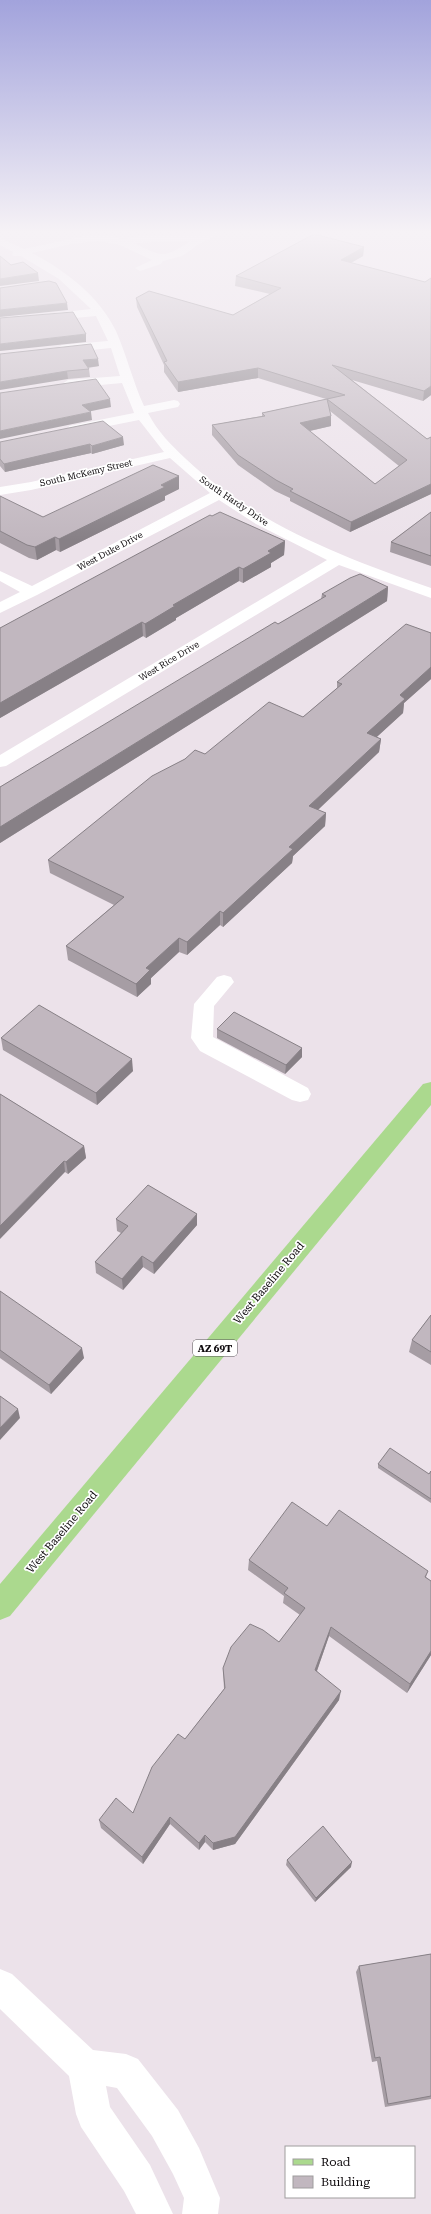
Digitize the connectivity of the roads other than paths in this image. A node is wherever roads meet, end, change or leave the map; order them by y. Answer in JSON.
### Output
{"nodes":[{"id":1,"x":111,"y":333,"type":"edge"},
{"id":2,"x":114,"y":344,"type":"junction"},
{"id":3,"x":53,"y":350,"type":"edge"},
{"id":4,"x":125,"y":379,"type":"junction"},
{"id":5,"x":54,"y":386,"type":"edge"},
{"id":6,"x":174,"y":404,"type":"dead end"},
{"id":7,"x":140,"y":413,"type":"junction"},
{"id":8,"x":60,"y":432,"type":"edge"},
{"id":9,"x":172,"y":454,"type":"junction"},
{"id":10,"x":0,"y":491,"type":"edge"},
{"id":11,"x":220,"y":494,"type":"junction"},
{"id":12,"x":338,"y":560,"type":"junction"},
{"id":13,"x":0,"y":575,"type":"edge"},
{"id":14,"x":32,"y":592,"type":"junction"},
{"id":15,"x":431,"y":593,"type":"edge"},
{"id":16,"x":0,"y":608,"type":"edge"},
{"id":17,"x":0,"y":762,"type":"edge"},
{"id":18,"x":224,"y":982,"type":"dead end"},
{"id":19,"x":431,"y":1090,"type":"edge"},
{"id":20,"x":300,"y":1094,"type":"dead end"},
{"id":21,"x":0,"y":1606,"type":"edge"},
{"id":22,"x":0,"y":1986,"type":"edge"},
{"id":23,"x":86,"y":2067,"type":"junction"},
{"id":24,"x":155,"y":2214,"type":"edge"},
{"id":25,"x":200,"y":2214,"type":"edge"}],
"edges":[{"from":1,"to":2,"type":"street","name":"South Hardy Drive"},
{"from":2,"to":3,"type":"street"},
{"from":2,"to":4,"type":"street","name":"South Hardy Drive"},
{"from":4,"to":5,"type":"street"},
{"from":4,"to":7,"type":"street","name":"South Hardy Drive"},
{"from":6,"to":7,"type":"street"},
{"from":7,"to":8,"type":"street"},
{"from":7,"to":9,"type":"street","name":"South Hardy Drive"},
{"from":9,"to":10,"type":"street","name":"South McKemy Street"},
{"from":9,"to":11,"type":"street","name":"South Hardy Drive"},
{"from":11,"to":12,"type":"street","name":"South Hardy Drive"},
{"from":11,"to":14,"type":"street","name":"West Duke Drive"},
{"from":12,"to":15,"type":"street","name":"South Hardy Drive"},
{"from":12,"to":17,"type":"street","name":"West Rice Drive"},
{"from":13,"to":14,"type":"street"},
{"from":14,"to":16,"type":"street","name":"West Duke Drive"},
{"from":18,"to":20,"type":"street"},
{"from":19,"to":21,"type":"main road","name":"West Baseline Road","number":"AZ 69T"},
{"from":22,"to":23,"type":"street"},
{"from":23,"to":24,"type":"street"},
{"from":23,"to":25,"type":"street"}]}
